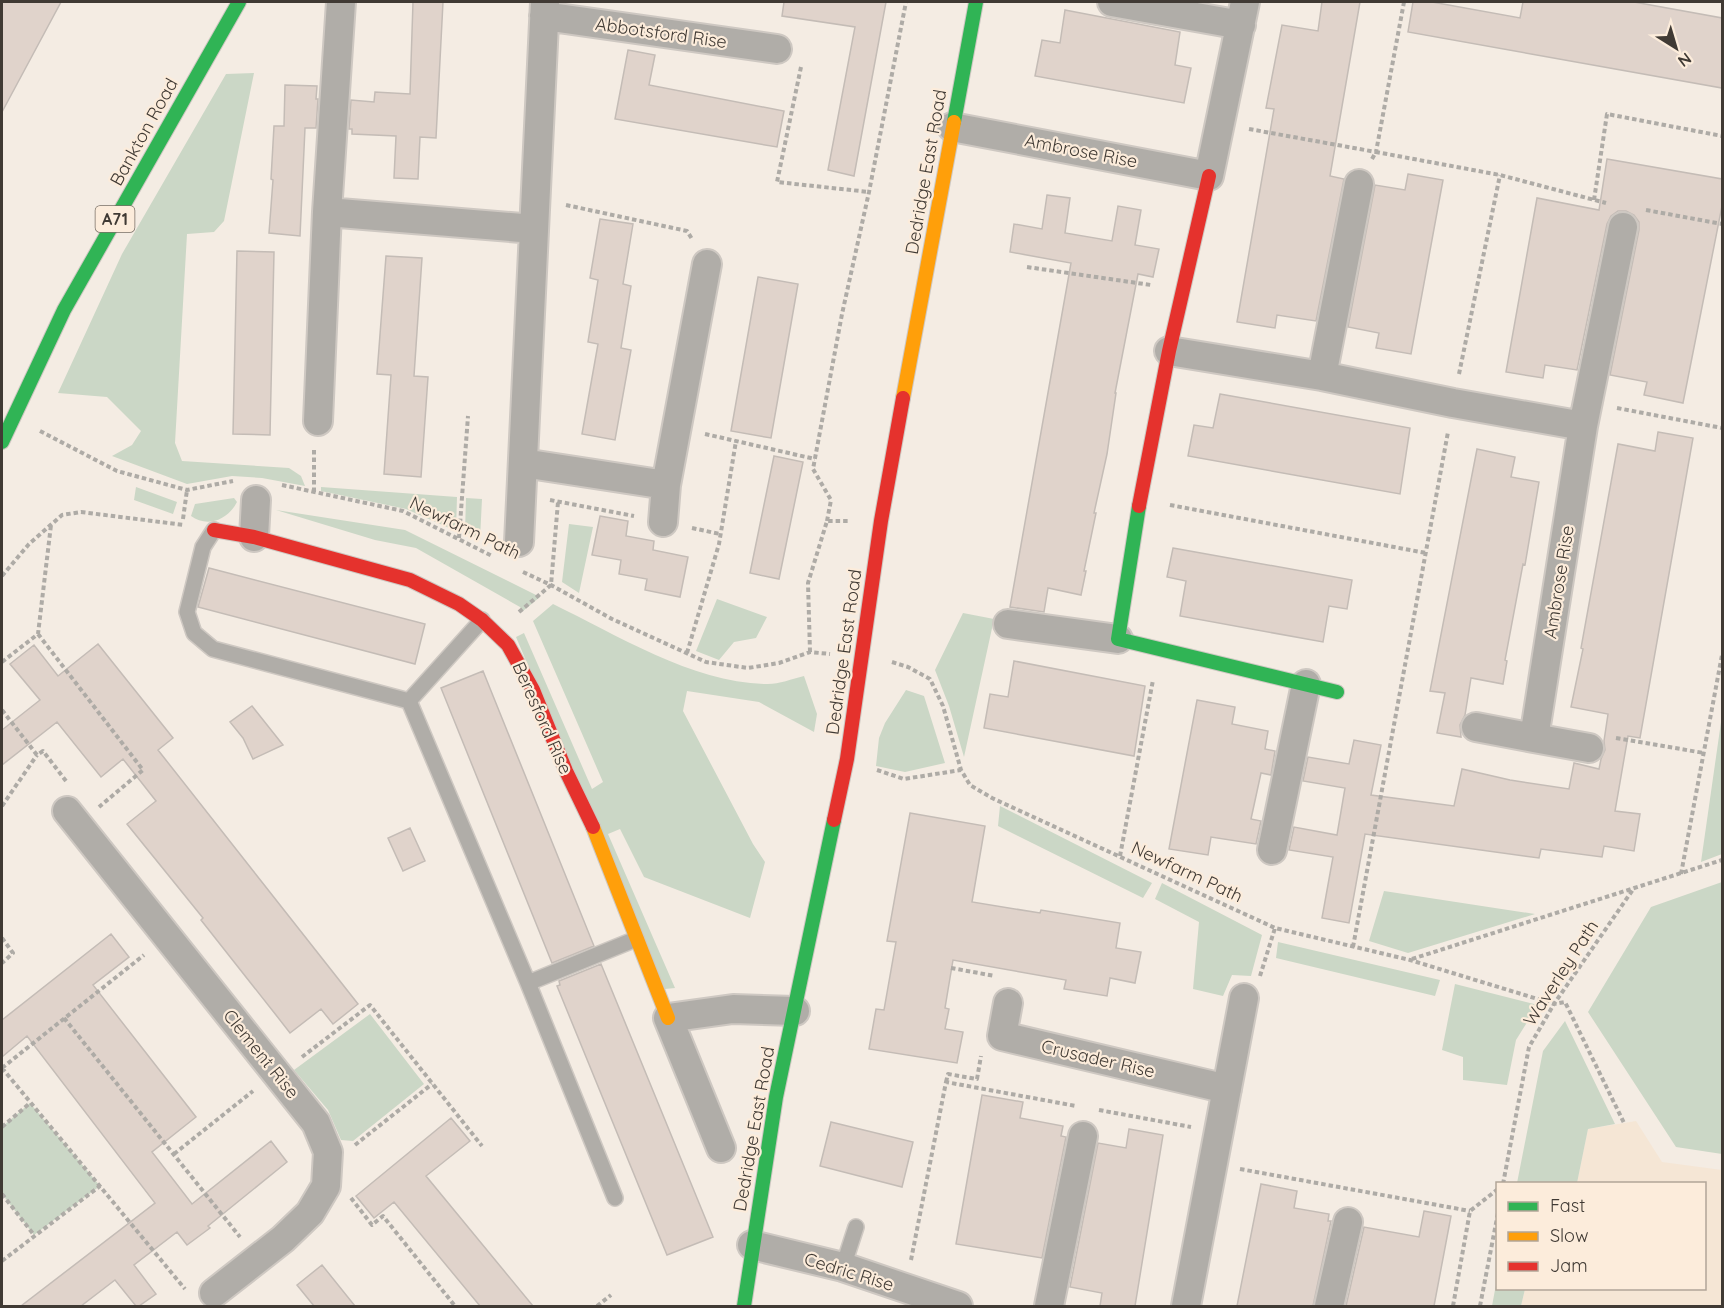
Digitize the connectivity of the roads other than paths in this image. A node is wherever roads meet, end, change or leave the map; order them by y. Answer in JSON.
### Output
{"nodes":[{"id":1,"x":238,"y":2,"type":"edge"},
{"id":2,"x":341,"y":2,"type":"edge"},
{"id":3,"x":976,"y":2,"type":"edge"},
{"id":4,"x":1112,"y":2,"type":"edge"},
{"id":5,"x":544,"y":9,"type":"edge"},
{"id":6,"x":1243,"y":13,"type":"edge"},
{"id":7,"x":777,"y":49,"type":"road end"},
{"id":8,"x":952,"y":127,"type":"junction"},
{"id":9,"x":1209,"y":176,"type":"junction"},
{"id":10,"x":1359,"y":184,"type":"road end"},
{"id":11,"x":327,"y":212,"type":"junction"},
{"id":12,"x":1624,"y":213,"type":"road end"},
{"id":13,"x":534,"y":229,"type":"junction"},
{"id":14,"x":706,"y":264,"type":"road end"},
{"id":15,"x":1169,"y":351,"type":"junction"},
{"id":16,"x":1322,"y":376,"type":"junction"},
{"id":17,"x":1586,"y":414,"type":"junction"},
{"id":18,"x":318,"y":421,"type":"road end"},
{"id":19,"x":2,"y":442,"type":"edge"},
{"id":20,"x":523,"y":463,"type":"junction"},
{"id":21,"x":666,"y":485,"type":"junction"},
{"id":22,"x":247,"y":490,"type":"road end"},
{"id":23,"x":663,"y":522,"type":"road end"},
{"id":24,"x":214,"y":530,"type":"joint"},
{"id":25,"x":254,"y":537,"type":"junction"},
{"id":26,"x":509,"y":551,"type":"road end"},
{"id":27,"x":483,"y":620,"type":"junction"},
{"id":28,"x":1008,"y":624,"type":"dead end"},
{"id":29,"x":1118,"y":639,"type":"junction"},
{"id":30,"x":1306,"y":684,"type":"junction"},
{"id":31,"x":1337,"y":692,"type":"dead end"},
{"id":32,"x":409,"y":701,"type":"junction"},
{"id":33,"x":1476,"y":727,"type":"dead end"},
{"id":34,"x":1534,"y":738,"type":"junction"},
{"id":35,"x":1589,"y":748,"type":"road end"},
{"id":36,"x":72,"y":818,"type":"road end"},
{"id":37,"x":1272,"y":850,"type":"dead end"},
{"id":38,"x":636,"y":939,"type":"junction"},
{"id":39,"x":528,"y":983,"type":"junction"},
{"id":40,"x":1244,"y":998,"type":"road end"},
{"id":41,"x":1008,"y":1003,"type":"dead end"},
{"id":42,"x":795,"y":1011,"type":"junction"},
{"id":43,"x":668,"y":1018,"type":"junction"},
{"id":44,"x":1227,"y":1089,"type":"junction"},
{"id":45,"x":1083,"y":1136,"type":"dead end"},
{"id":46,"x":721,"y":1148,"type":"dead end"},
{"id":47,"x":615,"y":1198,"type":"dead end"},
{"id":48,"x":1348,"y":1222,"type":"dead end"},
{"id":49,"x":856,"y":1227,"type":"dead end"},
{"id":50,"x":752,"y":1245,"type":"junction"},
{"id":51,"x":843,"y":1267,"type":"junction"},
{"id":52,"x":208,"y":1303,"type":"edge"},
{"id":53,"x":949,"y":1305,"type":"edge"},
{"id":54,"x":744,"y":1306,"type":"edge"},
{"id":55,"x":1049,"y":1306,"type":"edge"},
{"id":56,"x":1186,"y":1306,"type":"edge"},
{"id":57,"x":1329,"y":1306,"type":"edge"}],
"edges":[{"from":1,"to":19,"type":"street","name":"Bankton Road","number":"A71"},
{"from":2,"to":11,"type":"street"},
{"from":3,"to":8,"type":"street","name":"Dedridge East Road"},
{"from":4,"to":6,"type":"street"},
{"from":5,"to":7,"type":"street","name":"Abbotsford Rise"},
{"from":5,"to":13,"type":"street","name":"Abbotsford Rise"},
{"from":6,"to":9,"type":"street"},
{"from":8,"to":9,"type":"street","name":"Ambrose Rise"},
{"from":8,"to":42,"type":"street","name":"Dedridge East Road"},
{"from":9,"to":15,"type":"street"},
{"from":10,"to":16,"type":"street"},
{"from":11,"to":13,"type":"street"},
{"from":11,"to":18,"type":"street"},
{"from":12,"to":17,"type":"street","name":"Ambrose Rise"},
{"from":13,"to":20,"type":"street","name":"Abbotsford Rise"},
{"from":14,"to":21,"type":"street"},
{"from":15,"to":16,"type":"street"},
{"from":15,"to":29,"type":"street"},
{"from":16,"to":17,"type":"street"},
{"from":17,"to":34,"type":"street","name":"Ambrose Rise"},
{"from":20,"to":21,"type":"street"},
{"from":20,"to":26,"type":"street","name":"Abbotsford Rise"},
{"from":21,"to":23,"type":"street"},
{"from":22,"to":25,"type":"street"},
{"from":24,"to":25,"type":"street","name":"Beresford Rise"},
{"from":24,"to":32,"type":"lane"},
{"from":25,"to":27,"type":"street","name":"Beresford Rise"},
{"from":27,"to":32,"type":"lane"},
{"from":27,"to":38,"type":"street","name":"Beresford Rise"},
{"from":28,"to":29,"type":"street"},
{"from":29,"to":30,"type":"street"},
{"from":30,"to":31,"type":"street"},
{"from":30,"to":37,"type":"street"},
{"from":32,"to":39,"type":"lane"},
{"from":33,"to":34,"type":"street"},
{"from":34,"to":35,"type":"street"},
{"from":36,"to":52,"type":"street","name":"Clement Rise"},
{"from":38,"to":39,"type":"lane"},
{"from":38,"to":43,"type":"street","name":"Beresford Rise"},
{"from":39,"to":47,"type":"lane"},
{"from":40,"to":44,"type":"street"},
{"from":41,"to":44,"type":"street","name":"Crusader Rise"},
{"from":42,"to":43,"type":"street"},
{"from":42,"to":50,"type":"street","name":"Dedridge East Road"},
{"from":43,"to":46,"type":"street","name":"Beresford Rise"},
{"from":44,"to":56,"type":"street"},
{"from":45,"to":55,"type":"street"},
{"from":48,"to":57,"type":"street"},
{"from":49,"to":51,"type":"lane"},
{"from":50,"to":51,"type":"street","name":"Cedric Rise"},
{"from":50,"to":54,"type":"street","name":"Dedridge East Road"},
{"from":51,"to":53,"type":"street","name":"Cedric Rise"}]}
